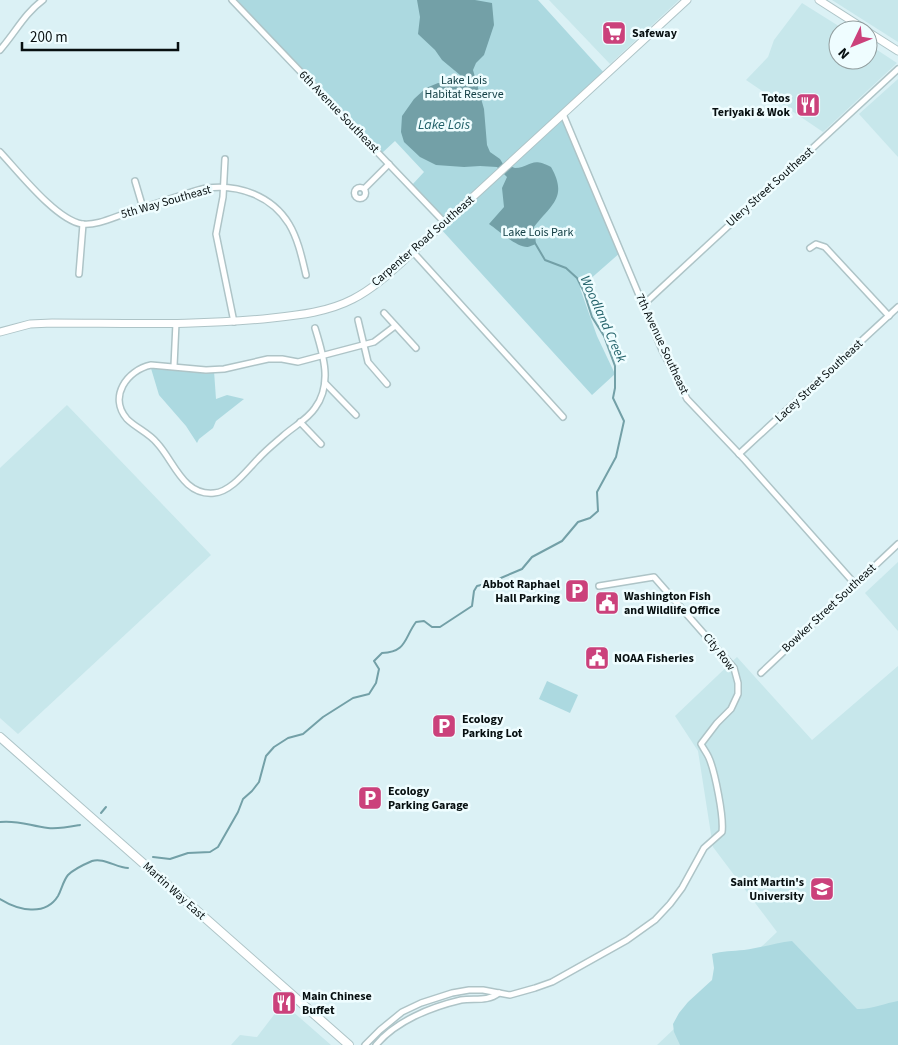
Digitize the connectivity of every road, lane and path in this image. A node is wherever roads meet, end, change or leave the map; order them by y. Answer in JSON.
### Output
{"nodes":[{"id":1,"x":43,"y":0,"type":"edge"},
{"id":2,"x":232,"y":0,"type":"edge"},
{"id":3,"x":687,"y":0,"type":"edge"},
{"id":4,"x":819,"y":0,"type":"edge"},
{"id":5,"x":850,"y":20,"type":"edge"},
{"id":6,"x":878,"y":38,"type":"edge"},
{"id":7,"x":0,"y":50,"type":"edge"},
{"id":8,"x":898,"y":51,"type":"edge"},
{"id":9,"x":898,"y":69,"type":"edge"},
{"id":10,"x":563,"y":114,"type":"junction"},
{"id":11,"x":0,"y":152,"type":"edge"},
{"id":12,"x":225,"y":159,"type":"dead end"},
{"id":13,"x":389,"y":164,"type":"junction"},
{"id":14,"x":135,"y":181,"type":"dead end"},
{"id":15,"x":223,"y":187,"type":"junction"},
{"id":16,"x":364,"y":189,"type":"dead end"},
{"id":17,"x":142,"y":208,"type":"junction"},
{"id":18,"x":445,"y":223,"type":"junction"},
{"id":19,"x":83,"y":224,"type":"junction"},
{"id":20,"x":810,"y":248,"type":"dead end"},
{"id":21,"x":413,"y":252,"type":"junction"},
{"id":22,"x":79,"y":274,"type":"dead end"},
{"id":23,"x":306,"y":275,"type":"dead end"},
{"id":24,"x":643,"y":305,"type":"junction"},
{"id":25,"x":898,"y":307,"type":"edge"},
{"id":26,"x":384,"y":313,"type":"dead end"},
{"id":27,"x":889,"y":316,"type":"junction"},
{"id":28,"x":358,"y":320,"type":"dead end"},
{"id":29,"x":234,"y":322,"type":"junction"},
{"id":30,"x":176,"y":323,"type":"junction"},
{"id":31,"x":395,"y":326,"type":"junction"},
{"id":32,"x":315,"y":328,"type":"dead end"},
{"id":33,"x":0,"y":332,"type":"edge"},
{"id":34,"x":363,"y":345,"type":"junction"},
{"id":35,"x":416,"y":348,"type":"dead end"},
{"id":36,"x":323,"y":356,"type":"junction"},
{"id":37,"x":174,"y":366,"type":"junction"},
{"id":38,"x":325,"y":383,"type":"junction"},
{"id":39,"x":387,"y":384,"type":"dead end"},
{"id":40,"x":356,"y":415,"type":"dead end"},
{"id":41,"x":563,"y":417,"type":"dead end"},
{"id":42,"x":300,"y":422,"type":"junction"},
{"id":43,"x":321,"y":444,"type":"dead end"},
{"id":44,"x":739,"y":454,"type":"junction"},
{"id":45,"x":898,"y":544,"type":"edge"},
{"id":46,"x":855,"y":584,"type":"junction"},
{"id":47,"x":599,"y":586,"type":"dead end"},
{"id":48,"x":761,"y":673,"type":"dead end"},
{"id":49,"x":0,"y":737,"type":"edge"},
{"id":50,"x":499,"y":993,"type":"junction"},
{"id":51,"x":388,"y":1034,"type":"junction"},
{"id":52,"x":349,"y":1045,"type":"edge"},
{"id":53,"x":365,"y":1045,"type":"edge"},
{"id":54,"x":376,"y":1045,"type":"edge"},
{"id":55,"x":380,"y":1045,"type":"edge"}],
"edges":[{"from":1,"to":7,"type":"street"},
{"from":2,"to":13,"type":"street","name":"6th Avenue Southeast"},
{"from":3,"to":10,"type":"main road","name":"Carpenter Road Southeast"},
{"from":4,"to":5,"type":"main road"},
{"from":6,"to":8,"type":"main road"},
{"from":9,"to":24,"type":"street","name":"Ulery Street Southeast"},
{"from":10,"to":18,"type":"main road","name":"Carpenter Road Southeast"},
{"from":10,"to":24,"type":"street","name":"7th Avenue Southeast"},
{"from":11,"to":19,"type":"street"},
{"from":12,"to":15,"type":"street"},
{"from":13,"to":16,"type":"street"},
{"from":13,"to":18,"type":"street","name":"6th Avenue Southeast"},
{"from":14,"to":17,"type":"street"},
{"from":15,"to":17,"type":"street","name":"5th Way Southeast"},
{"from":15,"to":23,"type":"street"},
{"from":15,"to":29,"type":"street","name":"5th Way Southeast"},
{"from":17,"to":19,"type":"street","name":"5th Way Southeast"},
{"from":18,"to":21,"type":"main road","name":"Carpenter Road Southeast"},
{"from":19,"to":22,"type":"street"},
{"from":20,"to":27,"type":"street"},
{"from":21,"to":29,"type":"main road","name":"Carpenter Road Southeast"},
{"from":21,"to":41,"type":"street"},
{"from":24,"to":44,"type":"street","name":"7th Avenue Southeast"},
{"from":25,"to":27,"type":"street","name":"Lacey Street Southeast"},
{"from":26,"to":31,"type":"street"},
{"from":27,"to":44,"type":"street","name":"Lacey Street Southeast"},
{"from":28,"to":34,"type":"street"},
{"from":29,"to":30,"type":"main road","name":"Carpenter Road Southeast"},
{"from":30,"to":33,"type":"main road","name":"Carpenter Road Southeast"},
{"from":30,"to":37,"type":"street"},
{"from":31,"to":34,"type":"street"},
{"from":31,"to":35,"type":"street"},
{"from":32,"to":36,"type":"street"},
{"from":34,"to":36,"type":"street"},
{"from":34,"to":39,"type":"street"},
{"from":36,"to":37,"type":"street"},
{"from":36,"to":38,"type":"street"},
{"from":37,"to":42,"type":"street"},
{"from":38,"to":40,"type":"street"},
{"from":38,"to":42,"type":"street"},
{"from":42,"to":43,"type":"street"},
{"from":44,"to":46,"type":"street","name":"7th Avenue Southeast"},
{"from":45,"to":46,"type":"street","name":"Bowker Street Southeast"},
{"from":46,"to":48,"type":"street","name":"Bowker Street Southeast"},
{"from":47,"to":50,"type":"street","name":"City Row"},
{"from":49,"to":52,"type":"main road","name":"Martin Way East"},
{"from":50,"to":51,"type":"street"},
{"from":50,"to":53,"type":"street"},
{"from":51,"to":54,"type":"street"},
{"from":51,"to":55,"type":"street"}]}
